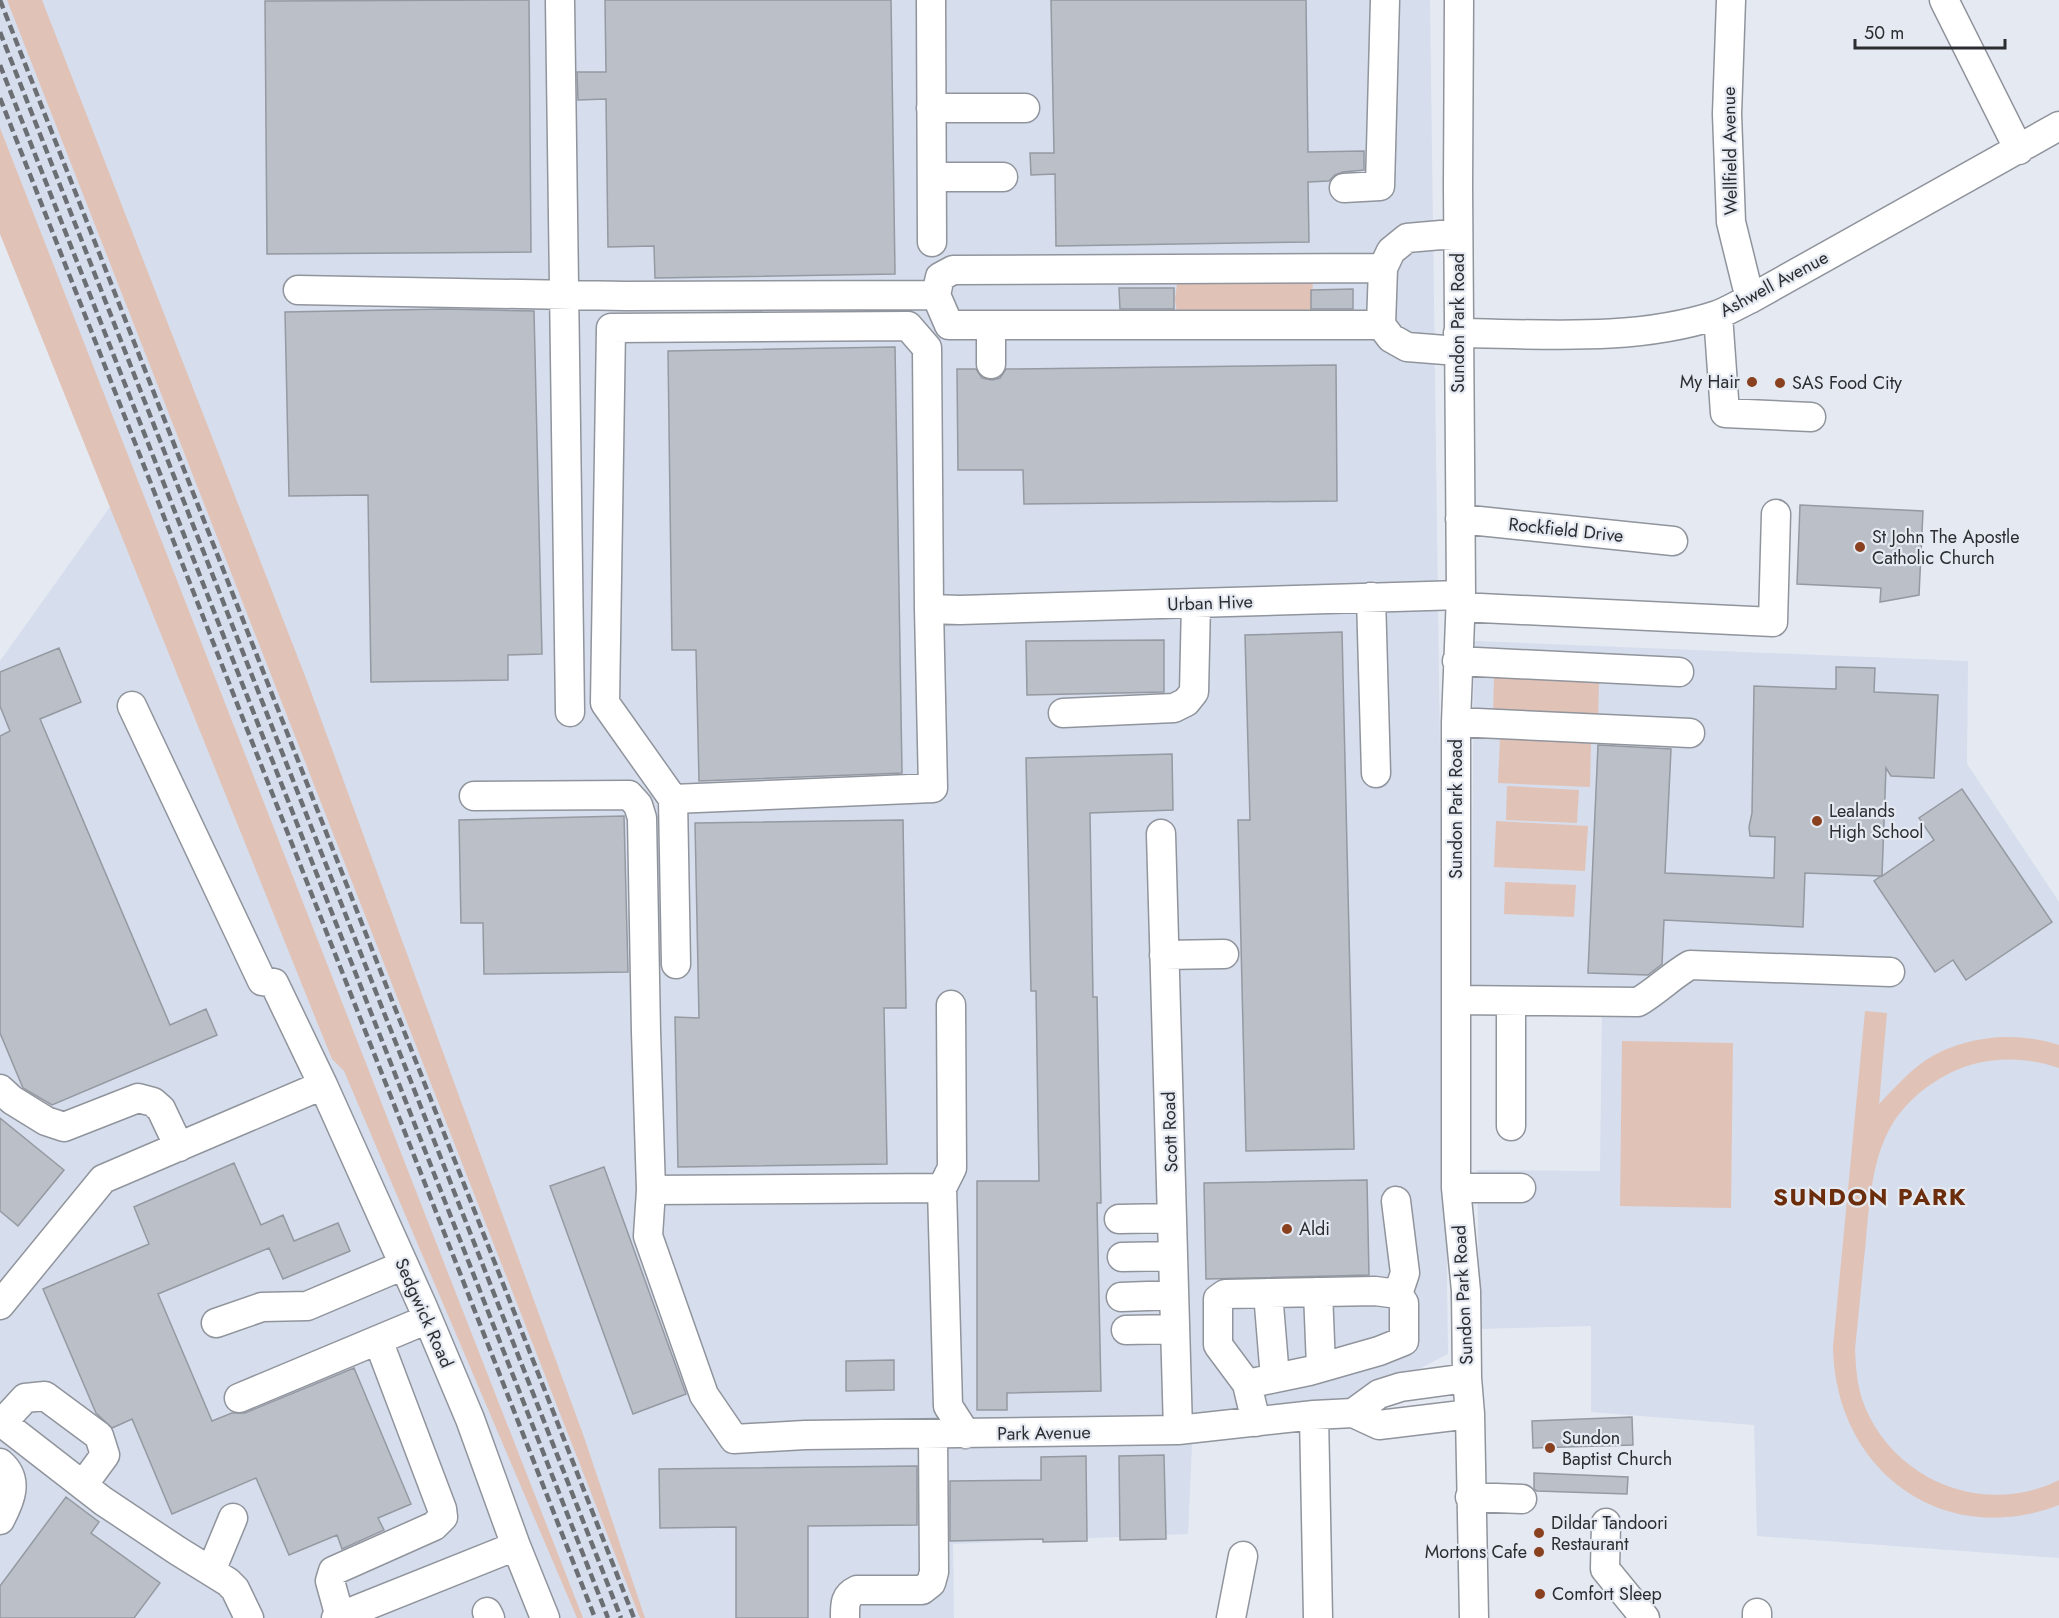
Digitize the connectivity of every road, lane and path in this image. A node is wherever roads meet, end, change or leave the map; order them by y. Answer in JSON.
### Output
{"nodes":[{"id":1,"x":931,"y":0,"type":"edge"},
{"id":2,"x":1385,"y":0,"type":"edge"},
{"id":3,"x":1459,"y":0,"type":"edge"},
{"id":4,"x":1731,"y":0,"type":"edge"},
{"id":5,"x":1944,"y":0,"type":"edge"},
{"id":6,"x":560,"y":2,"type":"dead end"},
{"id":7,"x":931,"y":108,"type":"junction"},
{"id":8,"x":1024,"y":108,"type":"dead end"},
{"id":9,"x":2059,"y":126,"type":"edge"},
{"id":10,"x":2019,"y":150,"type":"junction"},
{"id":11,"x":932,"y":177,"type":"junction"},
{"id":12,"x":1003,"y":177,"type":"dead end"},
{"id":13,"x":1344,"y":188,"type":"dead end"},
{"id":14,"x":1458,"y":236,"type":"junction"},
{"id":15,"x":932,"y":242,"type":"dead end"},
{"id":16,"x":1383,"y":267,"type":"junction"},
{"id":17,"x":298,"y":290,"type":"dead end"},
{"id":18,"x":564,"y":295,"type":"junction"},
{"id":19,"x":936,"y":295,"type":"junction"},
{"id":20,"x":1750,"y":299,"type":"junction"},
{"id":21,"x":1718,"y":315,"type":"junction"},
{"id":22,"x":991,"y":325,"type":"junction"},
{"id":23,"x":1381,"y":325,"type":"junction"},
{"id":24,"x":1458,"y":342,"type":"junction"},
{"id":25,"x":991,"y":364,"type":"dead end"},
{"id":26,"x":1811,"y":417,"type":"dead end"},
{"id":27,"x":1776,"y":514,"type":"dead end"},
{"id":28,"x":1460,"y":519,"type":"junction"},
{"id":29,"x":1673,"y":541,"type":"dead end"},
{"id":30,"x":1371,"y":597,"type":"junction"},
{"id":31,"x":1460,"y":601,"type":"junction"},
{"id":32,"x":1196,"y":603,"type":"junction"},
{"id":33,"x":929,"y":609,"type":"junction"},
{"id":34,"x":1457,"y":661,"type":"junction"},
{"id":35,"x":1679,"y":672,"type":"dead end"},
{"id":36,"x":132,"y":706,"type":"dead end"},
{"id":37,"x":570,"y":712,"type":"dead end"},
{"id":38,"x":1064,"y":713,"type":"dead end"},
{"id":39,"x":1456,"y":722,"type":"junction"},
{"id":40,"x":1690,"y":733,"type":"dead end"},
{"id":41,"x":1376,"y":773,"type":"dead end"},
{"id":42,"x":474,"y":796,"type":"dead end"},
{"id":43,"x":673,"y":799,"type":"junction"},
{"id":44,"x":1161,"y":834,"type":"dead end"},
{"id":45,"x":1224,"y":954,"type":"dead end"},
{"id":46,"x":1164,"y":955,"type":"junction"},
{"id":47,"x":676,"y":964,"type":"dead end"},
{"id":48,"x":1890,"y":972,"type":"dead end"},
{"id":49,"x":1456,"y":1000,"type":"junction"},
{"id":50,"x":1511,"y":1001,"type":"junction"},
{"id":51,"x":951,"y":1005,"type":"dead end"},
{"id":52,"x":323,"y":1085,"type":"junction"},
{"id":53,"x":0,"y":1089,"type":"edge"},
{"id":54,"x":1511,"y":1126,"type":"dead end"},
{"id":55,"x":178,"y":1147,"type":"junction"},
{"id":56,"x":942,"y":1188,"type":"junction"},
{"id":57,"x":1456,"y":1188,"type":"junction"},
{"id":58,"x":1521,"y":1188,"type":"dead end"},
{"id":59,"x":651,"y":1190,"type":"junction"},
{"id":60,"x":1396,"y":1201,"type":"dead end"},
{"id":61,"x":1172,"y":1218,"type":"junction"},
{"id":62,"x":1119,"y":1219,"type":"dead end"},
{"id":63,"x":1173,"y":1256,"type":"junction"},
{"id":64,"x":1122,"y":1257,"type":"dead end"},
{"id":65,"x":404,"y":1265,"type":"junction"},
{"id":66,"x":9,"y":1276,"type":"edge"},
{"id":67,"x":1318,"y":1292,"type":"junction"},
{"id":68,"x":1268,"y":1293,"type":"junction"},
{"id":69,"x":1398,"y":1294,"type":"junction"},
{"id":70,"x":1174,"y":1295,"type":"junction"},
{"id":71,"x":1120,"y":1296,"type":"dead end"},
{"id":72,"x":0,"y":1305,"type":"edge"},
{"id":73,"x":428,"y":1319,"type":"junction"},
{"id":74,"x":216,"y":1323,"type":"dead end"},
{"id":75,"x":1175,"y":1329,"type":"junction"},
{"id":76,"x":1126,"y":1330,"type":"dead end"},
{"id":77,"x":378,"y":1340,"type":"junction"},
{"id":78,"x":1321,"y":1367,"type":"junction"},
{"id":79,"x":1275,"y":1378,"type":"junction"},
{"id":80,"x":1467,"y":1378,"type":"junction"},
{"id":81,"x":1247,"y":1384,"type":"junction"},
{"id":82,"x":239,"y":1398,"type":"dead end"},
{"id":83,"x":1353,"y":1413,"type":"junction"},
{"id":84,"x":1470,"y":1413,"type":"junction"},
{"id":85,"x":1314,"y":1415,"type":"junction"},
{"id":86,"x":1,"y":1422,"type":"edge"},
{"id":87,"x":1256,"y":1422,"type":"junction"},
{"id":88,"x":1178,"y":1430,"type":"junction"},
{"id":89,"x":966,"y":1434,"type":"junction"},
{"id":90,"x":933,"y":1435,"type":"junction"},
{"id":91,"x":0,"y":1463,"type":"edge"},
{"id":92,"x":83,"y":1485,"type":"junction"},
{"id":93,"x":1470,"y":1497,"type":"junction"},
{"id":94,"x":1522,"y":1499,"type":"dead end"},
{"id":95,"x":233,"y":1518,"type":"dead end"},
{"id":96,"x":0,"y":1520,"type":"edge"},
{"id":97,"x":1606,"y":1523,"type":"dead end"},
{"id":98,"x":516,"y":1546,"type":"junction"},
{"id":99,"x":1243,"y":1556,"type":"dead end"},
{"id":100,"x":211,"y":1571,"type":"junction"},
{"id":101,"x":338,"y":1617,"type":"edge"},
{"id":102,"x":249,"y":1618,"type":"edge"},
{"id":103,"x":545,"y":1618,"type":"edge"},
{"id":104,"x":845,"y":1618,"type":"edge"},
{"id":105,"x":1232,"y":1618,"type":"edge"},
{"id":106,"x":1318,"y":1618,"type":"edge"},
{"id":107,"x":1474,"y":1618,"type":"edge"},
{"id":108,"x":1645,"y":1618,"type":"edge"}],
"edges":[{"from":1,"to":7,"type":"street"},
{"from":2,"to":13,"type":"street"},
{"from":3,"to":14,"type":"street","name":"Sundon Park Road"},
{"from":4,"to":20,"type":"street","name":"Wellfield Avenue"},
{"from":5,"to":10,"type":"street"},
{"from":6,"to":18,"type":"street"},
{"from":7,"to":8,"type":"street"},
{"from":7,"to":11,"type":"street"},
{"from":9,"to":10,"type":"street","name":"Ashwell Avenue"},
{"from":10,"to":20,"type":"street","name":"Ashwell Avenue"},
{"from":11,"to":12,"type":"street"},
{"from":11,"to":15,"type":"street"},
{"from":14,"to":16,"type":"street"},
{"from":14,"to":24,"type":"street","name":"Sundon Park Road"},
{"from":16,"to":19,"type":"street"},
{"from":16,"to":23,"type":"street"},
{"from":17,"to":18,"type":"street"},
{"from":18,"to":19,"type":"street"},
{"from":18,"to":37,"type":"street"},
{"from":19,"to":22,"type":"street"},
{"from":20,"to":21,"type":"street","name":"Ashwell Avenue"},
{"from":21,"to":24,"type":"street","name":"Ashwell Avenue"},
{"from":21,"to":26,"type":"street"},
{"from":22,"to":23,"type":"street"},
{"from":22,"to":25,"type":"street"},
{"from":23,"to":24,"type":"street","name":"Ashwell Avenue"},
{"from":24,"to":28,"type":"street","name":"Sundon Park Road"},
{"from":27,"to":31,"type":"street","name":"Urban Hive"},
{"from":28,"to":29,"type":"street","name":"Rockfield Drive"},
{"from":28,"to":31,"type":"street","name":"Sundon Park Road"},
{"from":30,"to":31,"type":"street","name":"Urban Hive"},
{"from":30,"to":32,"type":"street","name":"Urban Hive"},
{"from":30,"to":41,"type":"street"},
{"from":31,"to":34,"type":"street","name":"Sundon Park Road"},
{"from":32,"to":33,"type":"street","name":"Urban Hive"},
{"from":32,"to":38,"type":"street"},
{"from":33,"to":43,"type":"street"},
{"from":33,"to":43,"type":"street"},
{"from":34,"to":35,"type":"street"},
{"from":34,"to":39,"type":"street","name":"Sundon Park Road"},
{"from":36,"to":52,"type":"street","name":"Sedgwick Road"},
{"from":39,"to":40,"type":"street"},
{"from":39,"to":49,"type":"street","name":"Sundon Park Road"},
{"from":42,"to":59,"type":"street"},
{"from":43,"to":47,"type":"street"},
{"from":44,"to":46,"type":"street","name":"Scott Road"},
{"from":45,"to":46,"type":"street"},
{"from":46,"to":61,"type":"street","name":"Scott Road"},
{"from":48,"to":50,"type":"street"},
{"from":49,"to":50,"type":"street"},
{"from":49,"to":57,"type":"street","name":"Sundon Park Road"},
{"from":50,"to":54,"type":"street"},
{"from":51,"to":56,"type":"street"},
{"from":52,"to":55,"type":"street"},
{"from":52,"to":65,"type":"street","name":"Sedgwick Road"},
{"from":53,"to":55,"type":"street"},
{"from":55,"to":66,"type":"street"},
{"from":56,"to":59,"type":"street"},
{"from":56,"to":89,"type":"street"},
{"from":57,"to":58,"type":"street"},
{"from":57,"to":80,"type":"street","name":"Sundon Park Road"},
{"from":59,"to":90,"type":"street","name":"Park Avenue"},
{"from":60,"to":69,"type":"street"},
{"from":61,"to":62,"type":"street"},
{"from":61,"to":63,"type":"street","name":"Scott Road"},
{"from":63,"to":64,"type":"street"},
{"from":63,"to":70,"type":"street","name":"Scott Road"},
{"from":65,"to":73,"type":"street","name":"Sedgwick Road"},
{"from":65,"to":74,"type":"street"},
{"from":66,"to":72,"type":"street"},
{"from":67,"to":68,"type":"street"},
{"from":67,"to":69,"type":"street"},
{"from":67,"to":78,"type":"street"},
{"from":68,"to":79,"type":"street"},
{"from":68,"to":81,"type":"street"},
{"from":69,"to":78,"type":"street"},
{"from":70,"to":71,"type":"street"},
{"from":70,"to":75,"type":"street","name":"Scott Road"},
{"from":73,"to":77,"type":"street"},
{"from":73,"to":98,"type":"street","name":"Sedgwick Road"},
{"from":75,"to":76,"type":"street"},
{"from":75,"to":88,"type":"street","name":"Scott Road"},
{"from":77,"to":82,"type":"street"},
{"from":77,"to":101,"type":"street"},
{"from":78,"to":79,"type":"street"},
{"from":79,"to":81,"type":"street"},
{"from":80,"to":83,"type":"street"},
{"from":80,"to":84,"type":"street","name":"Sundon Park Road"},
{"from":81,"to":87,"type":"street"},
{"from":83,"to":84,"type":"street","name":"Park Avenue"},
{"from":83,"to":85,"type":"street","name":"Park Avenue"},
{"from":84,"to":93,"type":"street","name":"Sundon Park Road"},
{"from":85,"to":87,"type":"street","name":"Park Avenue"},
{"from":85,"to":106,"type":"street"},
{"from":86,"to":92,"type":"street"},
{"from":86,"to":92,"type":"street"},
{"from":87,"to":88,"type":"street","name":"Park Avenue"},
{"from":88,"to":89,"type":"street","name":"Park Avenue"},
{"from":89,"to":90,"type":"street","name":"Park Avenue"},
{"from":90,"to":104,"type":"street"},
{"from":91,"to":96,"type":"street"},
{"from":92,"to":100,"type":"street"},
{"from":93,"to":94,"type":"street"},
{"from":93,"to":107,"type":"street","name":"Sundon Park Road"},
{"from":95,"to":100,"type":"street"},
{"from":97,"to":108,"type":"street"},
{"from":98,"to":101,"type":"street"},
{"from":98,"to":103,"type":"street","name":"Sedgwick Road"},
{"from":99,"to":105,"type":"street"},
{"from":100,"to":102,"type":"street"}]}
